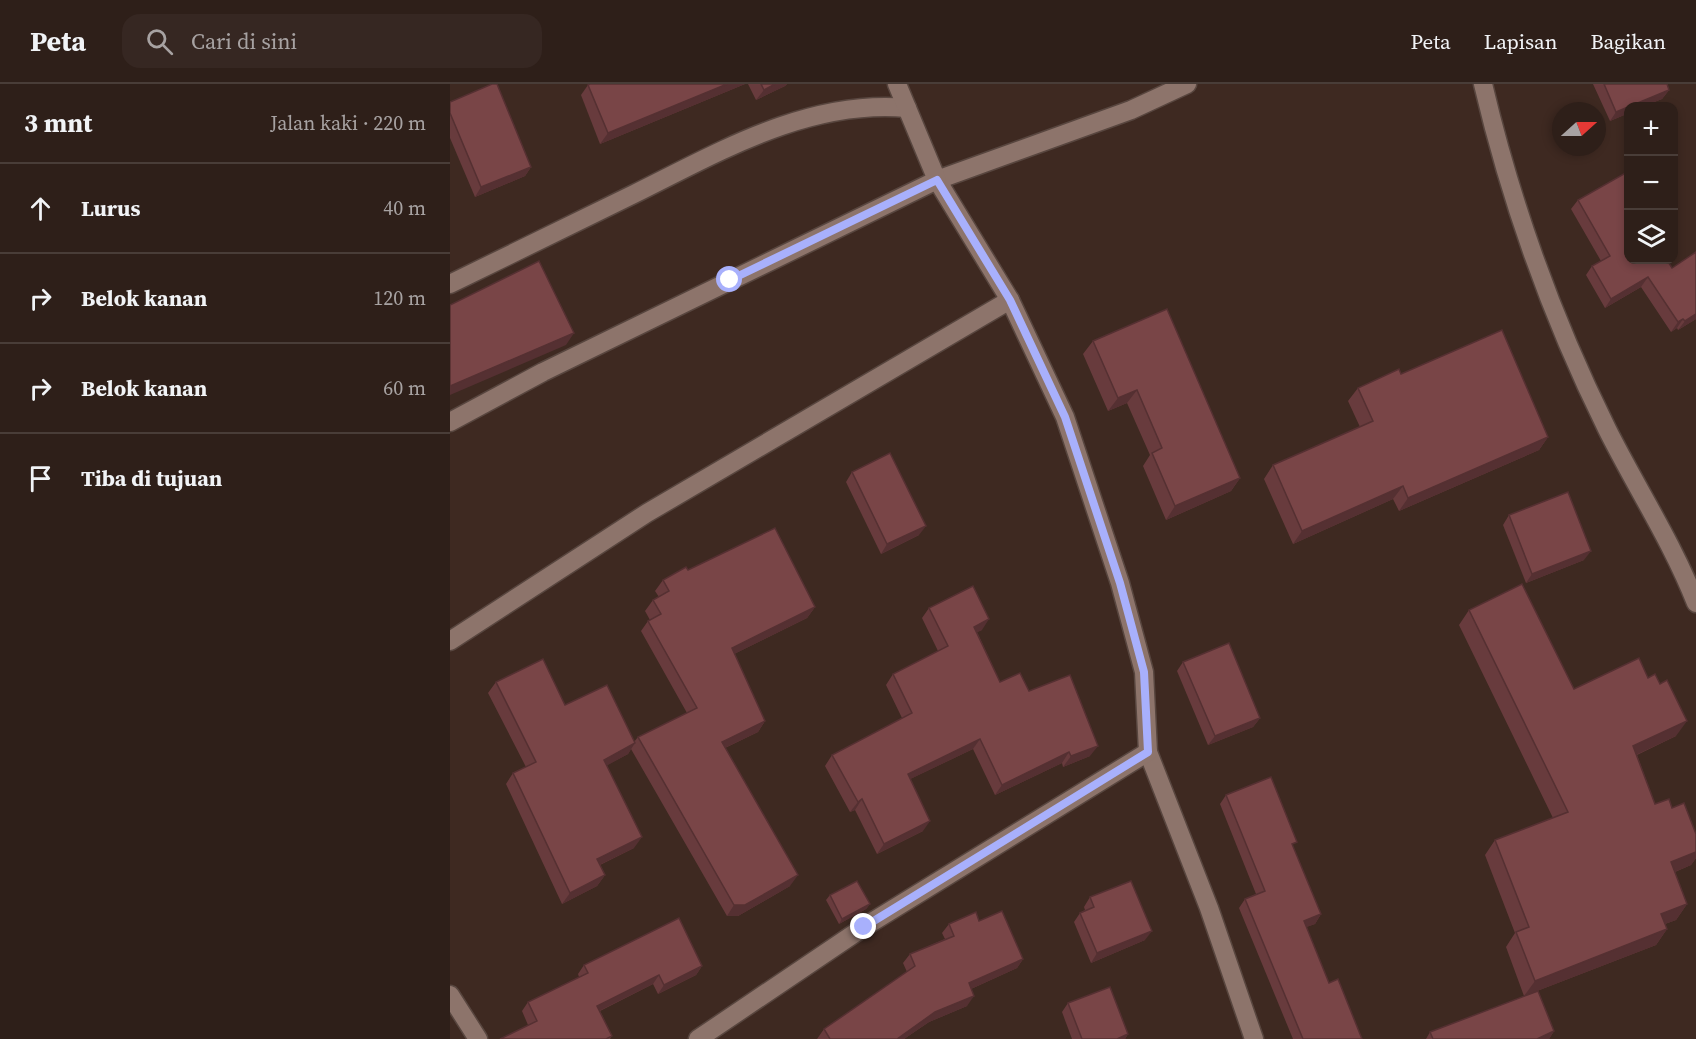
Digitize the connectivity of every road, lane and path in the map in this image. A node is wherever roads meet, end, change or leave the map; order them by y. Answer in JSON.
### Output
{"nodes":[{"id":1,"x":897,"y":84,"type":"edge"},
{"id":2,"x":1187,"y":84,"type":"edge"},
{"id":3,"x":1483,"y":84,"type":"edge"},
{"id":4,"x":907,"y":108,"type":"junction"},
{"id":5,"x":937,"y":180,"type":"junction"},
{"id":6,"x":450,"y":284,"type":"edge"},
{"id":7,"x":1010,"y":300,"type":"junction"},
{"id":8,"x":450,"y":422,"type":"edge"},
{"id":9,"x":1696,"y":603,"type":"edge"},
{"id":10,"x":450,"y":641,"type":"edge"},
{"id":11,"x":1148,"y":752,"type":"junction"},
{"id":12,"x":450,"y":995,"type":"edge"},
{"id":13,"x":478,"y":1039,"type":"edge"},
{"id":14,"x":698,"y":1039,"type":"edge"},
{"id":15,"x":1254,"y":1039,"type":"edge"}],
"edges":[{"from":1,"to":4,"type":"street"},
{"from":2,"to":5,"type":"street"},
{"from":3,"to":9,"type":"street"},
{"from":4,"to":5,"type":"street"},
{"from":4,"to":6,"type":"street"},
{"from":5,"to":7,"type":"street"},
{"from":5,"to":8,"type":"street"},
{"from":7,"to":10,"type":"street"},
{"from":7,"to":11,"type":"street"},
{"from":11,"to":14,"type":"street"},
{"from":11,"to":15,"type":"street"},
{"from":12,"to":13,"type":"street"}]}
